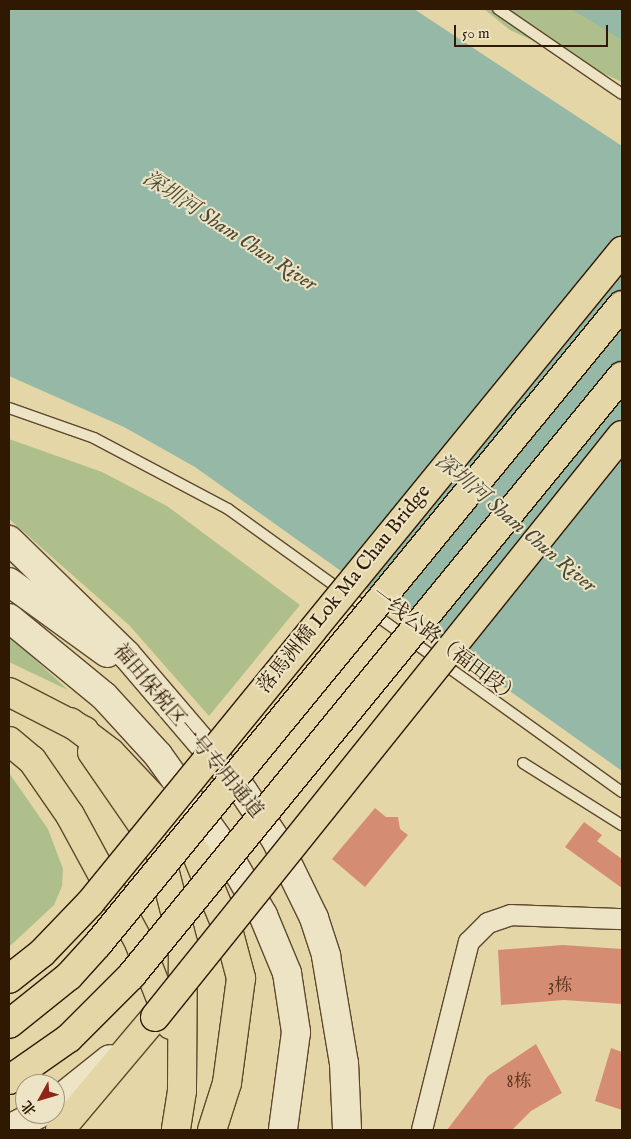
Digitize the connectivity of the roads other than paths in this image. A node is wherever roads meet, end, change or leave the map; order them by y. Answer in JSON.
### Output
{"nodes":[{"id":1,"x":498,"y":9,"type":"edge"},
{"id":2,"x":622,"y":94,"type":"edge"},
{"id":3,"x":622,"y":251,"type":"edge"},
{"id":4,"x":622,"y":305,"type":"edge"},
{"id":5,"x":622,"y":376,"type":"edge"},
{"id":6,"x":9,"y":408,"type":"edge"},
{"id":7,"x":622,"y":435,"type":"edge"},
{"id":8,"x":9,"y":540,"type":"edge"},
{"id":9,"x":9,"y":582,"type":"edge"},
{"id":10,"x":9,"y":618,"type":"edge"},
{"id":11,"x":9,"y":692,"type":"edge"},
{"id":12,"x":70,"y":722,"type":"junction"},
{"id":13,"x":191,"y":728,"type":"junction"},
{"id":14,"x":9,"y":740,"type":"edge"},
{"id":15,"x":523,"y":763,"type":"dead end"},
{"id":16,"x":622,"y":792,"type":"edge"},
{"id":17,"x":205,"y":818,"type":"junction"},
{"id":18,"x":621,"y":823,"type":"edge"},
{"id":19,"x":622,"y":919,"type":"edge"},
{"id":20,"x":9,"y":979,"type":"edge"},
{"id":21,"x":155,"y":1017,"type":"junction"},
{"id":22,"x":9,"y":1024,"type":"edge"},
{"id":23,"x":9,"y":1080,"type":"edge"},
{"id":24,"x":182,"y":1091,"type":"junction"},
{"id":25,"x":65,"y":1094,"type":"edge"},
{"id":26,"x":60,"y":1130,"type":"edge"},
{"id":27,"x":176,"y":1130,"type":"edge"},
{"id":28,"x":212,"y":1130,"type":"edge"},
{"id":29,"x":283,"y":1130,"type":"edge"},
{"id":30,"x":347,"y":1130,"type":"edge"},
{"id":31,"x":422,"y":1130,"type":"edge"}],
"edges":[{"from":1,"to":2,"type":"lane"},
{"from":3,"to":20,"type":"main road","name":"落馬洲橋 Lok Ma Chau Bridge","bridge":true},
{"from":4,"to":22,"type":"main road","name":"落馬洲橋 Lok Ma Chau Bridge","bridge":true},
{"from":5,"to":23,"type":"main road","bridge":true},
{"from":6,"to":16,"type":"lane","name":"一线公路（福田段）"},
{"from":7,"to":21,"type":"main road","bridge":true},
{"from":8,"to":13,"type":"main road","name":"福田保税区一号专用通道"},
{"from":9,"to":13,"type":"main road"},
{"from":10,"to":17,"type":"main road"},
{"from":11,"to":12,"type":"main road"},
{"from":12,"to":17,"type":"main road"},
{"from":12,"to":24,"type":"main road"},
{"from":12,"to":28,"type":"main road"},
{"from":13,"to":30,"type":"main road","name":"福田保税区一号专用通道"},
{"from":14,"to":24,"type":"main road"},
{"from":15,"to":18,"type":"lane"},
{"from":17,"to":29,"type":"main road"},
{"from":19,"to":31,"type":"street"},
{"from":21,"to":25,"type":"main road"},
{"from":21,"to":26,"type":"main road"},
{"from":24,"to":27,"type":"main road"}]}
